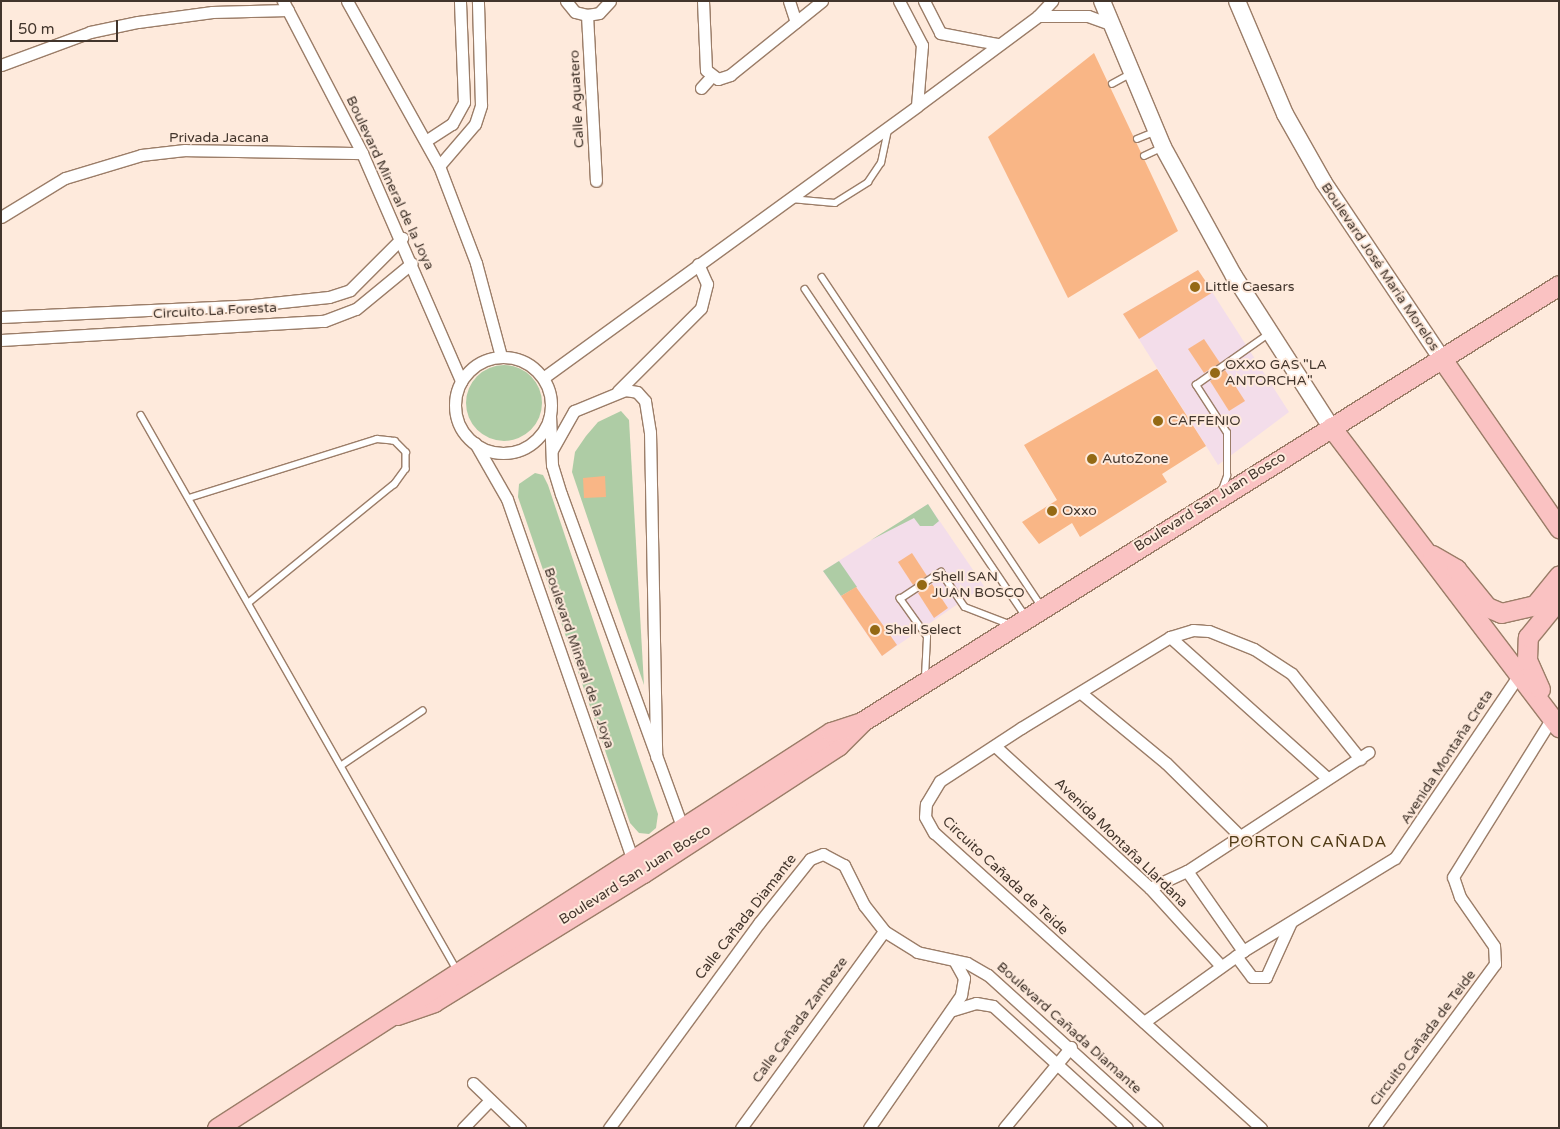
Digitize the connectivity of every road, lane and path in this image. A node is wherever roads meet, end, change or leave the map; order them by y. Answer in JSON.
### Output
{"nodes":[{"id":1,"x":347,"y":1,"type":"edge"},
{"id":2,"x":460,"y":1,"type":"edge"},
{"id":3,"x":478,"y":1,"type":"edge"},
{"id":4,"x":566,"y":1,"type":"edge"},
{"id":5,"x":610,"y":1,"type":"edge"},
{"id":6,"x":703,"y":1,"type":"edge"},
{"id":7,"x":790,"y":1,"type":"edge"},
{"id":8,"x":822,"y":1,"type":"edge"},
{"id":9,"x":899,"y":1,"type":"edge"},
{"id":10,"x":924,"y":1,"type":"edge"},
{"id":11,"x":1052,"y":1,"type":"edge"},
{"id":12,"x":1102,"y":1,"type":"edge"},
{"id":13,"x":1237,"y":1,"type":"edge"},
{"id":14,"x":286,"y":6,"type":"edge"},
{"id":15,"x":588,"y":16,"type":"junction"},
{"id":16,"x":1038,"y":16,"type":"junction"},
{"id":17,"x":796,"y":22,"type":"junction"},
{"id":18,"x":1110,"y":24,"type":"junction"},
{"id":19,"x":940,"y":33,"type":"junction"},
{"id":20,"x":996,"y":44,"type":"junction"},
{"id":21,"x":922,"y":45,"type":"junction"},
{"id":22,"x":1,"y":65,"type":"edge"},
{"id":23,"x":1130,"y":74,"type":"junction"},
{"id":24,"x":711,"y":77,"type":"junction"},
{"id":25,"x":1112,"y":84,"type":"dead end"},
{"id":26,"x":701,"y":88,"type":"dead end"},
{"id":27,"x":917,"y":106,"type":"junction"},
{"id":28,"x":889,"y":126,"type":"junction"},
{"id":29,"x":1156,"y":131,"type":"junction"},
{"id":30,"x":1137,"y":139,"type":"dead end"},
{"id":31,"x":426,"y":140,"type":"junction"},
{"id":32,"x":1163,"y":147,"type":"junction"},
{"id":33,"x":362,"y":152,"type":"junction"},
{"id":34,"x":1144,"y":156,"type":"dead end"},
{"id":35,"x":439,"y":166,"type":"junction"},
{"id":36,"x":596,"y":181,"type":"dead end"},
{"id":37,"x":787,"y":198,"type":"junction"},
{"id":38,"x":1,"y":217,"type":"edge"},
{"id":39,"x":402,"y":238,"type":"junction"},
{"id":40,"x":412,"y":263,"type":"junction"},
{"id":41,"x":698,"y":264,"type":"junction"},
{"id":42,"x":822,"y":277,"type":"dead end"},
{"id":43,"x":1559,"y":285,"type":"edge"},
{"id":44,"x":805,"y":289,"type":"dead end"},
{"id":45,"x":253,"y":306,"type":"junction"},
{"id":46,"x":81,"y":311,"type":"junction"},
{"id":47,"x":1,"y":318,"type":"edge"},
{"id":48,"x":251,"y":323,"type":"junction"},
{"id":49,"x":1272,"y":332,"type":"junction"},
{"id":50,"x":82,"y":333,"type":"junction"},
{"id":51,"x":1,"y":340,"type":"edge"},
{"id":52,"x":501,"y":356,"type":"junction"},
{"id":53,"x":1442,"y":359,"type":"junction"},
{"id":54,"x":543,"y":378,"type":"junction"},
{"id":55,"x":461,"y":381,"type":"junction"},
{"id":56,"x":618,"y":391,"type":"junction"},
{"id":57,"x":141,"y":415,"type":"dead end"},
{"id":58,"x":550,"y":415,"type":"junction"},
{"id":59,"x":1331,"y":427,"type":"junction"},
{"id":60,"x":475,"y":443,"type":"junction"},
{"id":61,"x":552,"y":451,"type":"junction"},
{"id":62,"x":1220,"y":495,"type":"junction"},
{"id":63,"x":189,"y":498,"type":"junction"},
{"id":64,"x":1556,"y":522,"type":"edge"},
{"id":65,"x":1559,"y":537,"type":"edge"},
{"id":66,"x":1422,"y":549,"type":"junction"},
{"id":67,"x":1559,"y":575,"type":"edge"},
{"id":68,"x":1559,"y":599,"type":"edge"},
{"id":69,"x":249,"y":603,"type":"junction"},
{"id":70,"x":1027,"y":617,"type":"junction"},
{"id":71,"x":1170,"y":637,"type":"junction"},
{"id":72,"x":1519,"y":675,"type":"junction"},
{"id":73,"x":925,"y":682,"type":"junction"},
{"id":74,"x":1081,"y":693,"type":"junction"},
{"id":75,"x":422,"y":711,"type":"dead end"},
{"id":76,"x":1556,"y":720,"type":"edge"},
{"id":77,"x":995,"y":746,"type":"junction"},
{"id":78,"x":1369,"y":752,"type":"dead end"},
{"id":79,"x":1360,"y":759,"type":"junction"},
{"id":80,"x":656,"y":764,"type":"junction"},
{"id":81,"x":342,"y":766,"type":"junction"},
{"id":82,"x":1327,"y":778,"type":"junction"},
{"id":83,"x":685,"y":834,"type":"junction"},
{"id":84,"x":1239,"y":835,"type":"junction"},
{"id":85,"x":664,"y":851,"type":"junction"},
{"id":86,"x":638,"y":865,"type":"junction"},
{"id":87,"x":1187,"y":871,"type":"junction"},
{"id":88,"x":1150,"y":888,"type":"junction"},
{"id":89,"x":1291,"y":922,"type":"junction"},
{"id":90,"x":884,"y":931,"type":"junction"},
{"id":91,"x":1239,"y":953,"type":"junction"},
{"id":92,"x":955,"y":962,"type":"junction"},
{"id":93,"x":1221,"y":966,"type":"junction"},
{"id":94,"x":456,"y":970,"type":"junction"},
{"id":95,"x":953,"y":1010,"type":"junction"},
{"id":96,"x":397,"y":1014,"type":"junction"},
{"id":97,"x":1144,"y":1022,"type":"junction"},
{"id":98,"x":1071,"y":1047,"type":"junction"},
{"id":99,"x":1058,"y":1063,"type":"junction"},
{"id":100,"x":473,"y":1083,"type":"dead end"},
{"id":101,"x":490,"y":1100,"type":"junction"},
{"id":102,"x":217,"y":1128,"type":"edge"},
{"id":103,"x":464,"y":1128,"type":"edge"},
{"id":104,"x":520,"y":1128,"type":"edge"},
{"id":105,"x":609,"y":1128,"type":"edge"},
{"id":106,"x":741,"y":1128,"type":"edge"},
{"id":107,"x":869,"y":1128,"type":"edge"},
{"id":108,"x":1004,"y":1128,"type":"edge"},
{"id":109,"x":1127,"y":1128,"type":"edge"},
{"id":110,"x":1157,"y":1128,"type":"edge"},
{"id":111,"x":1261,"y":1128,"type":"edge"},
{"id":112,"x":1374,"y":1128,"type":"edge"}],
"edges":[{"from":1,"to":31,"type":"street"},
{"from":2,"to":31,"type":"street"},
{"from":3,"to":35,"type":"street"},
{"from":4,"to":15,"type":"street"},
{"from":5,"to":15,"type":"street"},
{"from":6,"to":24,"type":"street"},
{"from":7,"to":17,"type":"street"},
{"from":8,"to":17,"type":"street"},
{"from":9,"to":21,"type":"street"},
{"from":10,"to":19,"type":"street"},
{"from":11,"to":16,"type":"street"},
{"from":12,"to":18,"type":"main road"},
{"from":13,"to":53,"type":"main road","name":"Boulevard José María Morelos"},
{"from":14,"to":22,"type":"street"},
{"from":14,"to":33,"type":"street","name":"Boulevard Mineral de la Joya"},
{"from":15,"to":36,"type":"street","name":"Calle Aguatero"},
{"from":16,"to":18,"type":"street"},
{"from":16,"to":20,"type":"street"},
{"from":17,"to":24,"type":"street"},
{"from":18,"to":23,"type":"main road"},
{"from":19,"to":20,"type":"street"},
{"from":19,"to":21,"type":"street"},
{"from":20,"to":27,"type":"street"},
{"from":21,"to":27,"type":"street"},
{"from":23,"to":25,"type":"lane"},
{"from":23,"to":29,"type":"main road"},
{"from":24,"to":26,"type":"street"},
{"from":27,"to":28,"type":"street"},
{"from":28,"to":37,"type":"street"},
{"from":28,"to":37,"type":"lane"},
{"from":29,"to":30,"type":"lane"},
{"from":29,"to":32,"type":"main road"},
{"from":31,"to":35,"type":"street"},
{"from":32,"to":34,"type":"lane"},
{"from":32,"to":49,"type":"main road"},
{"from":33,"to":38,"type":"street","name":"Privada Jacana"},
{"from":33,"to":39,"type":"street","name":"Boulevard Mineral de la Joya"},
{"from":35,"to":52,"type":"street"},
{"from":37,"to":41,"type":"street"},
{"from":39,"to":40,"type":"street","name":"Boulevard Mineral de la Joya"},
{"from":39,"to":45,"type":"street","name":"Circuito La Foresta"},
{"from":40,"to":48,"type":"street","name":"Circuito La Foresta"},
{"from":40,"to":55,"type":"street","name":"Boulevard Mineral de la Joya"},
{"from":41,"to":54,"type":"street"},
{"from":41,"to":56,"type":"street"},
{"from":42,"to":70,"type":"lane"},
{"from":43,"to":53,"type":"main road","name":"Boulevard San Juan Bosco"},
{"from":44,"to":70,"type":"lane"},
{"from":45,"to":46,"type":"street","name":"Circuito La Foresta"},
{"from":45,"to":48,"type":"street"},
{"from":46,"to":47,"type":"street","name":"Circuito La Foresta"},
{"from":46,"to":50,"type":"street"},
{"from":48,"to":50,"type":"street","name":"Circuito La Foresta"},
{"from":49,"to":59,"type":"main road"},
{"from":49,"to":62,"type":"lane"},
{"from":50,"to":51,"type":"street","name":"Circuito La Foresta"},
{"from":52,"to":54,"type":"street"},
{"from":52,"to":55,"type":"street"},
{"from":53,"to":59,"type":"main road","name":"Boulevard San Juan Bosco"},
{"from":53,"to":64,"type":"main road","name":"Boulevard José María Morelos"},
{"from":54,"to":58,"type":"street"},
{"from":55,"to":60,"type":"street"},
{"from":56,"to":61,"type":"street"},
{"from":56,"to":80,"type":"street"},
{"from":57,"to":63,"type":"lane"},
{"from":58,"to":60,"type":"street"},
{"from":58,"to":61,"type":"street"},
{"from":59,"to":62,"type":"main road","name":"Boulevard San Juan Bosco"},
{"from":59,"to":66,"type":"main road"},
{"from":60,"to":86,"type":"street","name":"Boulevard Mineral de la Joya"},
{"from":61,"to":80,"type":"street"},
{"from":62,"to":70,"type":"main road","name":"Boulevard San Juan Bosco"},
{"from":63,"to":69,"type":"lane"},
{"from":63,"to":69,"type":"lane"},
{"from":64,"to":65,"type":"main road","name":"Boulevard José María Morelos"},
{"from":66,"to":67,"type":"main road"},
{"from":66,"to":72,"type":"main road"},
{"from":68,"to":76,"type":"main road"},
{"from":69,"to":81,"type":"lane"},
{"from":70,"to":73,"type":"main road","name":"Boulevard San Juan Bosco"},
{"from":70,"to":73,"type":"lane"},
{"from":71,"to":74,"type":"street","name":"Circuito Cañada de Teide"},
{"from":71,"to":79,"type":"street","name":"Circuito Cañada de Teide"},
{"from":71,"to":82,"type":"street"},
{"from":72,"to":76,"type":"main road"},
{"from":72,"to":89,"type":"street","name":"Avenida Montaña Creta"},
{"from":73,"to":83,"type":"main road","name":"Boulevard San Juan Bosco"},
{"from":74,"to":77,"type":"street","name":"Circuito Cañada de Teide"},
{"from":74,"to":84,"type":"street"},
{"from":75,"to":81,"type":"lane"},
{"from":76,"to":112,"type":"street","name":"Circuito Cañada de Teide"},
{"from":77,"to":88,"type":"street","name":"Avenida Montaña Llardana"},
{"from":77,"to":97,"type":"street","name":"Circuito Cañada de Teide"},
{"from":78,"to":79,"type":"street"},
{"from":79,"to":82,"type":"street"},
{"from":80,"to":83,"type":"street"},
{"from":81,"to":94,"type":"lane"},
{"from":82,"to":84,"type":"street"},
{"from":83,"to":85,"type":"street"},
{"from":83,"to":85,"type":"street"},
{"from":83,"to":86,"type":"main road","name":"Boulevard San Juan Bosco"},
{"from":84,"to":87,"type":"street"},
{"from":85,"to":86,"type":"street"},
{"from":85,"to":86,"type":"street"},
{"from":86,"to":94,"type":"main road","name":"Boulevard San Juan Bosco"},
{"from":86,"to":96,"type":"main road","name":"Boulevard San Juan Bosco"},
{"from":87,"to":88,"type":"street"},
{"from":87,"to":91,"type":"street"},
{"from":88,"to":93,"type":"street","name":"Avenida Montaña Llardana"},
{"from":89,"to":91,"type":"street","name":"Avenida Montaña Creta"},
{"from":89,"to":91,"type":"street"},
{"from":90,"to":92,"type":"street","name":"Calle Cañada Diamante"},
{"from":90,"to":105,"type":"street","name":"Calle Cañada Diamante"},
{"from":90,"to":106,"type":"street","name":"Calle Cañada Zambeze"},
{"from":91,"to":93,"type":"street","name":"Avenida Montaña Creta"},
{"from":92,"to":95,"type":"street"},
{"from":92,"to":98,"type":"street","name":"Boulevard Cañada Diamante"},
{"from":93,"to":97,"type":"street"},
{"from":94,"to":96,"type":"main road","name":"Boulevard San Juan Bosco"},
{"from":95,"to":99,"type":"street"},
{"from":95,"to":107,"type":"street"},
{"from":96,"to":102,"type":"main road","name":"Boulevard San Juan Bosco"},
{"from":97,"to":111,"type":"street","name":"Circuito Cañada de Teide"},
{"from":98,"to":99,"type":"street"},
{"from":98,"to":110,"type":"street","name":"Boulevard Cañada Diamante"},
{"from":99,"to":108,"type":"street"},
{"from":99,"to":109,"type":"street"},
{"from":100,"to":101,"type":"street"},
{"from":101,"to":103,"type":"street"},
{"from":101,"to":104,"type":"street"}]}
